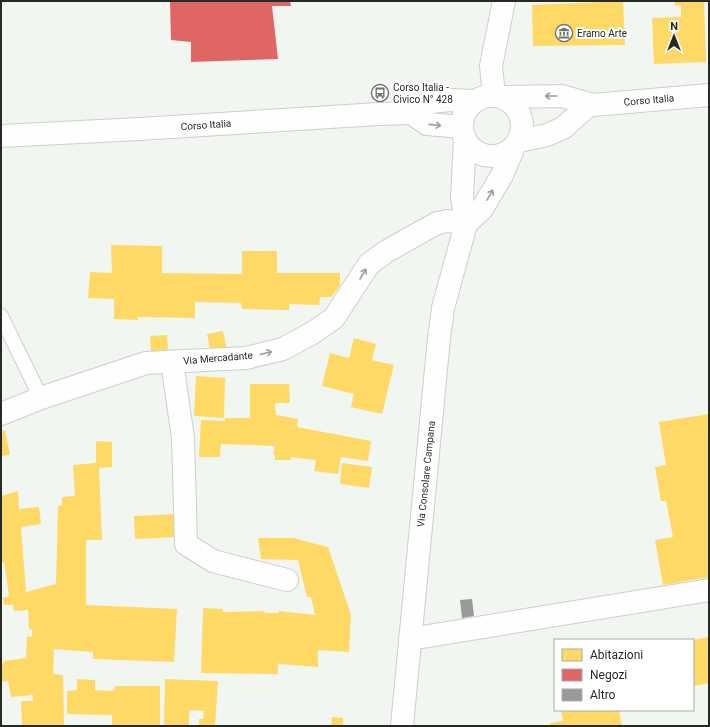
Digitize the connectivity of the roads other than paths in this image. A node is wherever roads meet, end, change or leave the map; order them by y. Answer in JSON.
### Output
{"nodes":[{"id":1,"x":504,"y":1,"type":"edge"},
{"id":2,"x":709,"y":95,"type":"edge"},
{"id":3,"x":491,"y":98,"type":"junction"},
{"id":4,"x":588,"y":105,"type":"junction"},
{"id":5,"x":411,"y":113,"type":"junction"},
{"id":6,"x":463,"y":133,"type":"junction"},
{"id":7,"x":1,"y":136,"type":"edge"},
{"id":8,"x":516,"y":145,"type":"junction"},
{"id":9,"x":466,"y":224,"type":"junction"},
{"id":10,"x":1,"y":316,"type":"edge"},
{"id":11,"x":172,"y":362,"type":"junction"},
{"id":12,"x":40,"y":398,"type":"junction"},
{"id":13,"x":1,"y":414,"type":"edge"},
{"id":14,"x":286,"y":580,"type":"dead end"},
{"id":15,"x":709,"y":590,"type":"edge"},
{"id":16,"x":410,"y":639,"type":"junction"},
{"id":17,"x":402,"y":726,"type":"edge"}],
"edges":[{"from":1,"to":3,"type":"street"},
{"from":2,"to":4,"type":"street","name":"Corso Italia"},
{"from":4,"to":3,"type":"street","name":"Corso Italia","one_way":true},
{"from":3,"to":5,"type":"street","name":"Corso Italia"},
{"from":3,"to":6,"type":"street"},
{"from":3,"to":8,"type":"street"},
{"from":4,"to":8,"type":"street"},
{"from":5,"to":6,"type":"street","one_way":true},
{"from":5,"to":7,"type":"street","name":"Corso Italia"},
{"from":6,"to":8,"type":"street"},
{"from":6,"to":9,"type":"street","name":"Via Consolare Campana"},
{"from":9,"to":8,"type":"street","one_way":true},
{"from":11,"to":9,"type":"street","name":"Via Mercadante","one_way":true},
{"from":9,"to":16,"type":"street","name":"Via Consolare Campana"},
{"from":10,"to":12,"type":"lane"},
{"from":11,"to":12,"type":"street","name":"Via Mercadante"},
{"from":11,"to":14,"type":"street"},
{"from":12,"to":13,"type":"street","name":"Via Mercadante"},
{"from":15,"to":16,"type":"street"},
{"from":16,"to":17,"type":"street","name":"Via Consolare Campana"}]}
